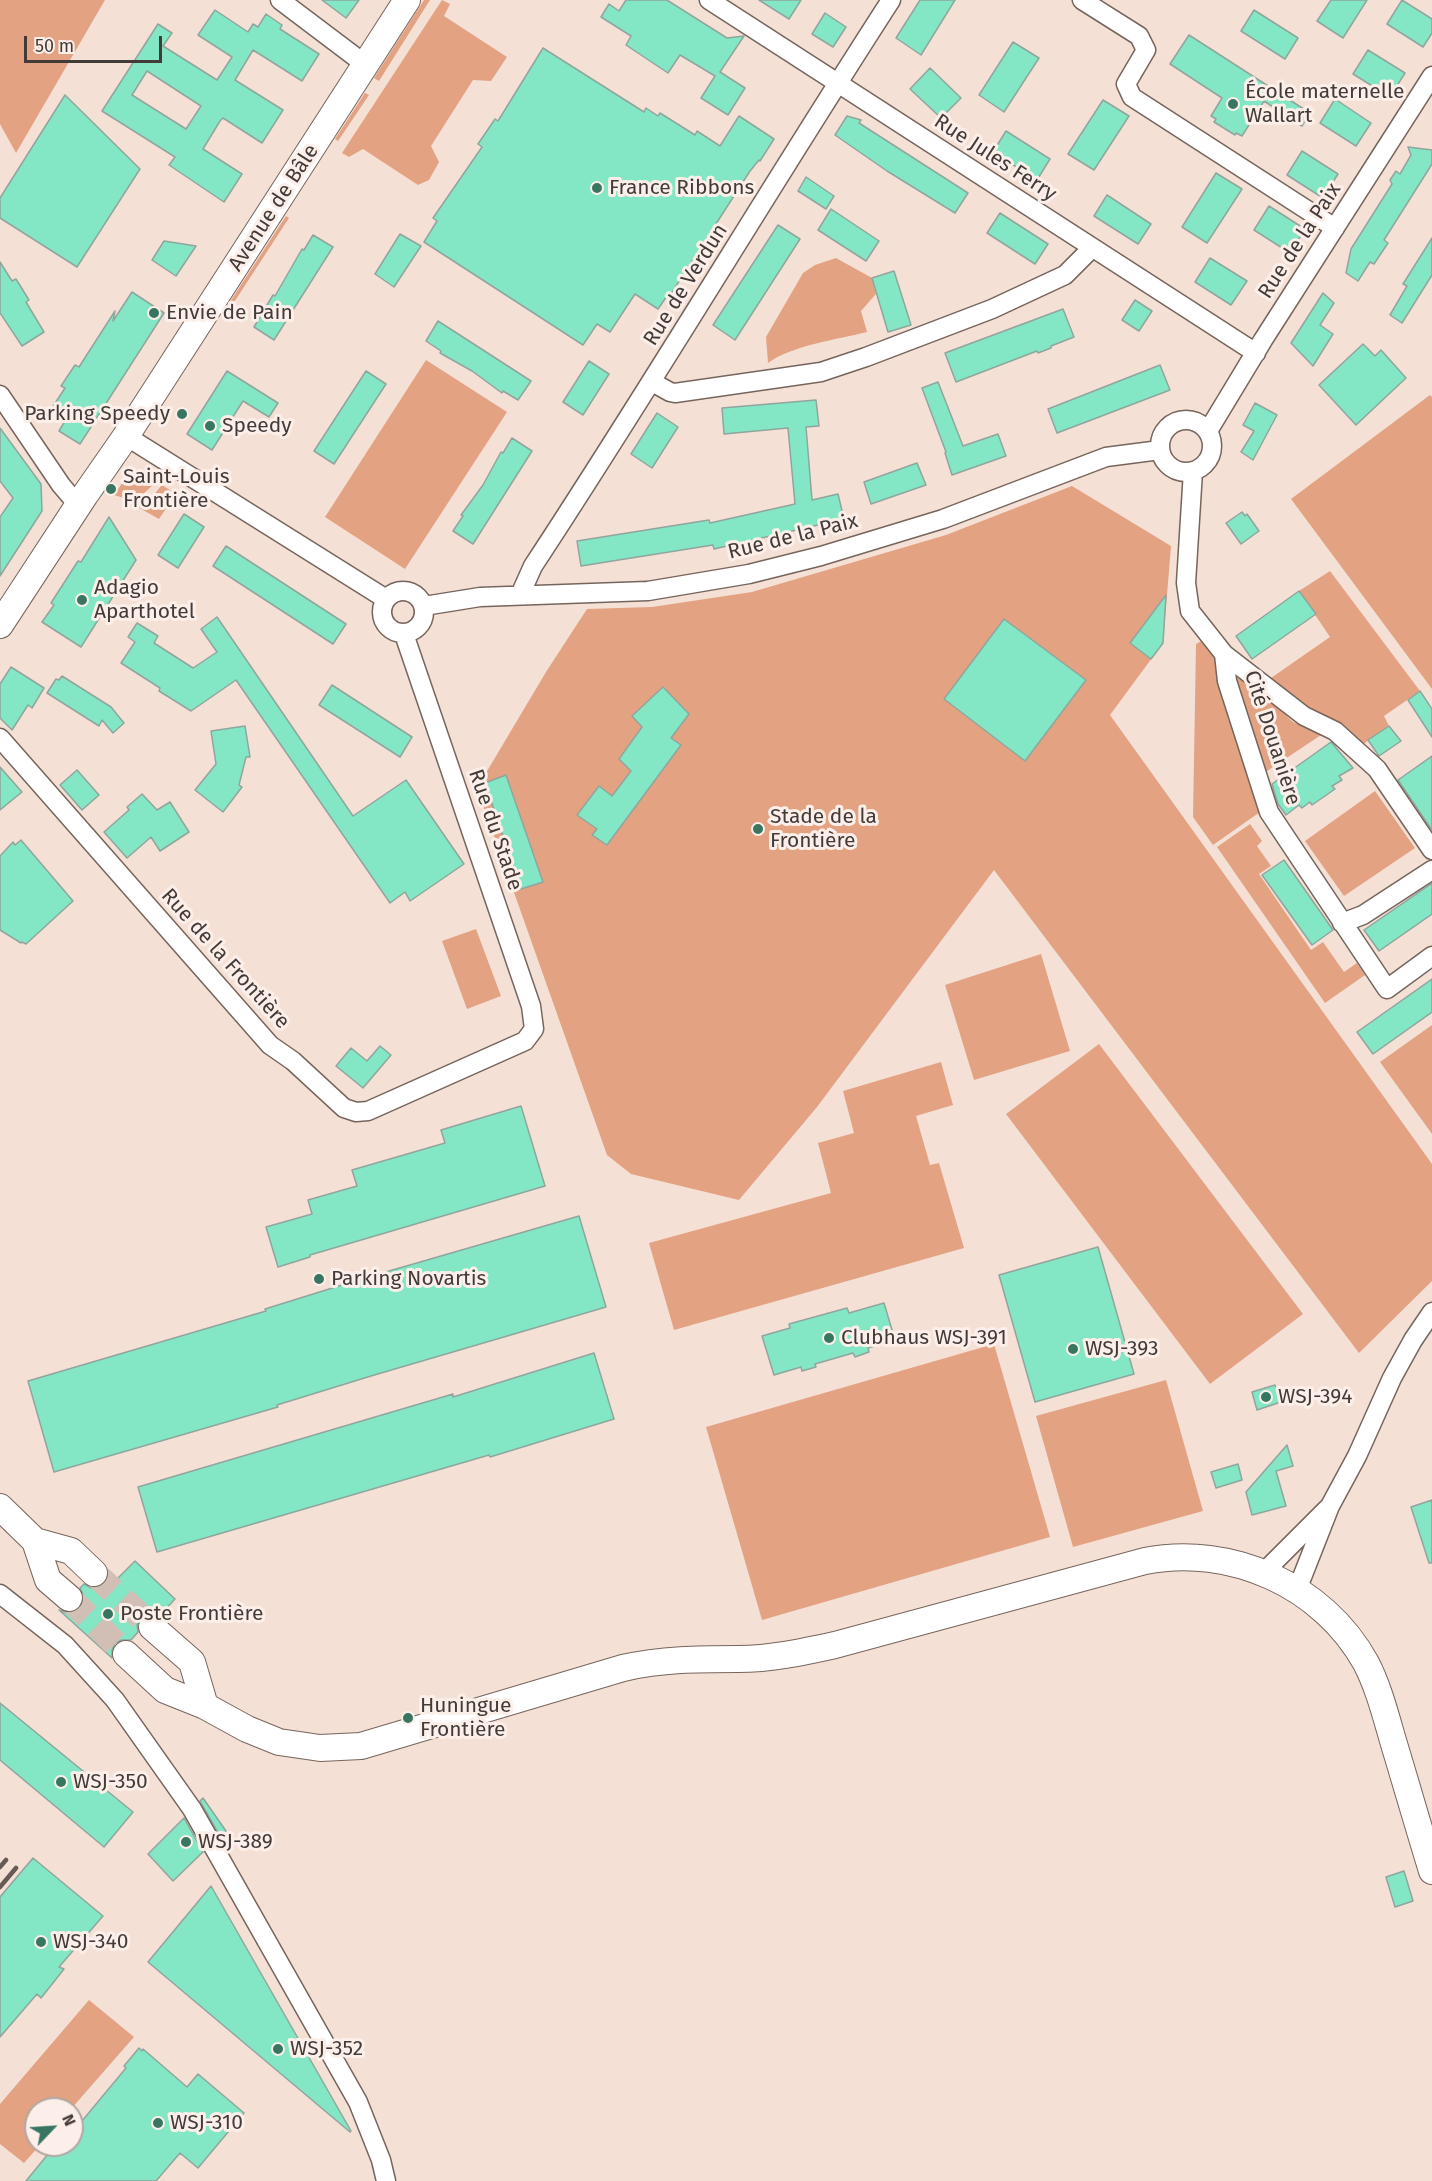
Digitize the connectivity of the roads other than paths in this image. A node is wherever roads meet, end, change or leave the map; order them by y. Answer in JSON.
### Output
{"nodes":[{"id":1,"x":280,"y":0,"type":"edge"},
{"id":2,"x":407,"y":0,"type":"edge"},
{"id":3,"x":709,"y":0,"type":"edge"},
{"id":4,"x":891,"y":0,"type":"edge"},
{"id":5,"x":1082,"y":0,"type":"edge"},
{"id":6,"x":366,"y":65,"type":"junction"},
{"id":7,"x":1432,"y":76,"type":"edge"},
{"id":8,"x":838,"y":83,"type":"junction"},
{"id":9,"x":1335,"y":228,"type":"junction"},
{"id":10,"x":1092,"y":248,"type":"junction"},
{"id":11,"x":1256,"y":354,"type":"junction"},
{"id":12,"x":652,"y":382,"type":"junction"},
{"id":13,"x":0,"y":395,"type":"edge"},
{"id":14,"x":1208,"y":431,"type":"junction"},
{"id":15,"x":126,"y":436,"type":"junction"},
{"id":16,"x":1160,"y":450,"type":"junction"},
{"id":17,"x":1192,"y":471,"type":"junction"},
{"id":18,"x":78,"y":505,"type":"junction"},
{"id":19,"x":520,"y":595,"type":"junction"},
{"id":20,"x":386,"y":599,"type":"junction"},
{"id":21,"x":424,"y":606,"type":"junction"},
{"id":22,"x":0,"y":625,"type":"edge"},
{"id":23,"x":404,"y":634,"type":"junction"},
{"id":24,"x":1224,"y":654,"type":"junction"},
{"id":25,"x":0,"y":738,"type":"edge"},
{"id":26,"x":1432,"y":850,"type":"edge"},
{"id":27,"x":1432,"y":870,"type":"edge"},
{"id":28,"x":1342,"y":923,"type":"junction"},
{"id":29,"x":1432,"y":956,"type":"edge"},
{"id":30,"x":525,"y":1041,"type":"joint"},
{"id":31,"x":1432,"y":1312,"type":"edge"},
{"id":32,"x":1330,"y":1506,"type":"junction"},
{"id":33,"x":0,"y":1507,"type":"edge"},
{"id":34,"x":35,"y":1541,"type":"junction"},
{"id":35,"x":1264,"y":1572,"type":"junction"},
{"id":36,"x":94,"y":1573,"type":"tunnel mouth"},
{"id":37,"x":1297,"y":1590,"type":"junction"},
{"id":38,"x":0,"y":1594,"type":"edge"},
{"id":39,"x":69,"y":1599,"type":"tunnel mouth"},
{"id":40,"x":152,"y":1627,"type":"tunnel mouth"},
{"id":41,"x":126,"y":1654,"type":"tunnel mouth"},
{"id":42,"x":205,"y":1706,"type":"junction"},
{"id":43,"x":1432,"y":1871,"type":"edge"},
{"id":44,"x":386,"y":2181,"type":"edge"}],
"edges":[{"from":1,"to":6,"type":"street"},
{"from":2,"to":6,"type":"main road","name":"Avenue de Bâle"},
{"from":3,"to":8,"type":"street","name":"Rue Jules Ferry"},
{"from":4,"to":8,"type":"street","name":"Rue de Verdun"},
{"from":5,"to":9,"type":"street"},
{"from":6,"to":15,"type":"main road","name":"Avenue de Bâle"},
{"from":7,"to":9,"type":"street","name":"Rue de la Paix"},
{"from":8,"to":10,"type":"street","name":"Rue Jules Ferry"},
{"from":8,"to":12,"type":"street","name":"Rue de Verdun"},
{"from":9,"to":11,"type":"street","name":"Rue de la Paix"},
{"from":10,"to":11,"type":"street","name":"Rue Jules Ferry"},
{"from":10,"to":12,"type":"street"},
{"from":11,"to":14,"type":"street","name":"Rue de la Paix"},
{"from":12,"to":19,"type":"street","name":"Rue de Verdun"},
{"from":13,"to":18,"type":"street"},
{"from":14,"to":16,"type":"street"},
{"from":14,"to":17,"type":"street"},
{"from":15,"to":18,"type":"main road","name":"Avenue de Bâle"},
{"from":15,"to":20,"type":"street"},
{"from":16,"to":17,"type":"street"},
{"from":16,"to":19,"type":"street","name":"Rue de la Paix"},
{"from":17,"to":24,"type":"street","name":"Cité Douanière"},
{"from":18,"to":22,"type":"main road","name":"Avenue de Bâle"},
{"from":19,"to":21,"type":"street","name":"Rue de la Paix"},
{"from":20,"to":21,"type":"street"},
{"from":20,"to":23,"type":"street"},
{"from":21,"to":23,"type":"street"},
{"from":23,"to":30,"type":"street","name":"Rue du Stade"},
{"from":24,"to":26,"type":"street","name":"Cité Douanière"},
{"from":24,"to":28,"type":"street","name":"Cité Douanière"},
{"from":25,"to":30,"type":"street","name":"Rue de la Frontière"},
{"from":27,"to":28,"type":"street"},
{"from":28,"to":29,"type":"street","name":"Cité Douanière"},
{"from":31,"to":32,"type":"street"},
{"from":32,"to":35,"type":"street"},
{"from":32,"to":37,"type":"street"},
{"from":33,"to":34,"type":"main road"},
{"from":34,"to":36,"type":"main road"},
{"from":34,"to":39,"type":"main road"},
{"from":35,"to":37,"type":"main road"},
{"from":35,"to":42,"type":"main road"},
{"from":37,"to":43,"type":"main road"},
{"from":38,"to":44,"type":"street"},
{"from":40,"to":42,"type":"main road"},
{"from":41,"to":42,"type":"main road"}]}
